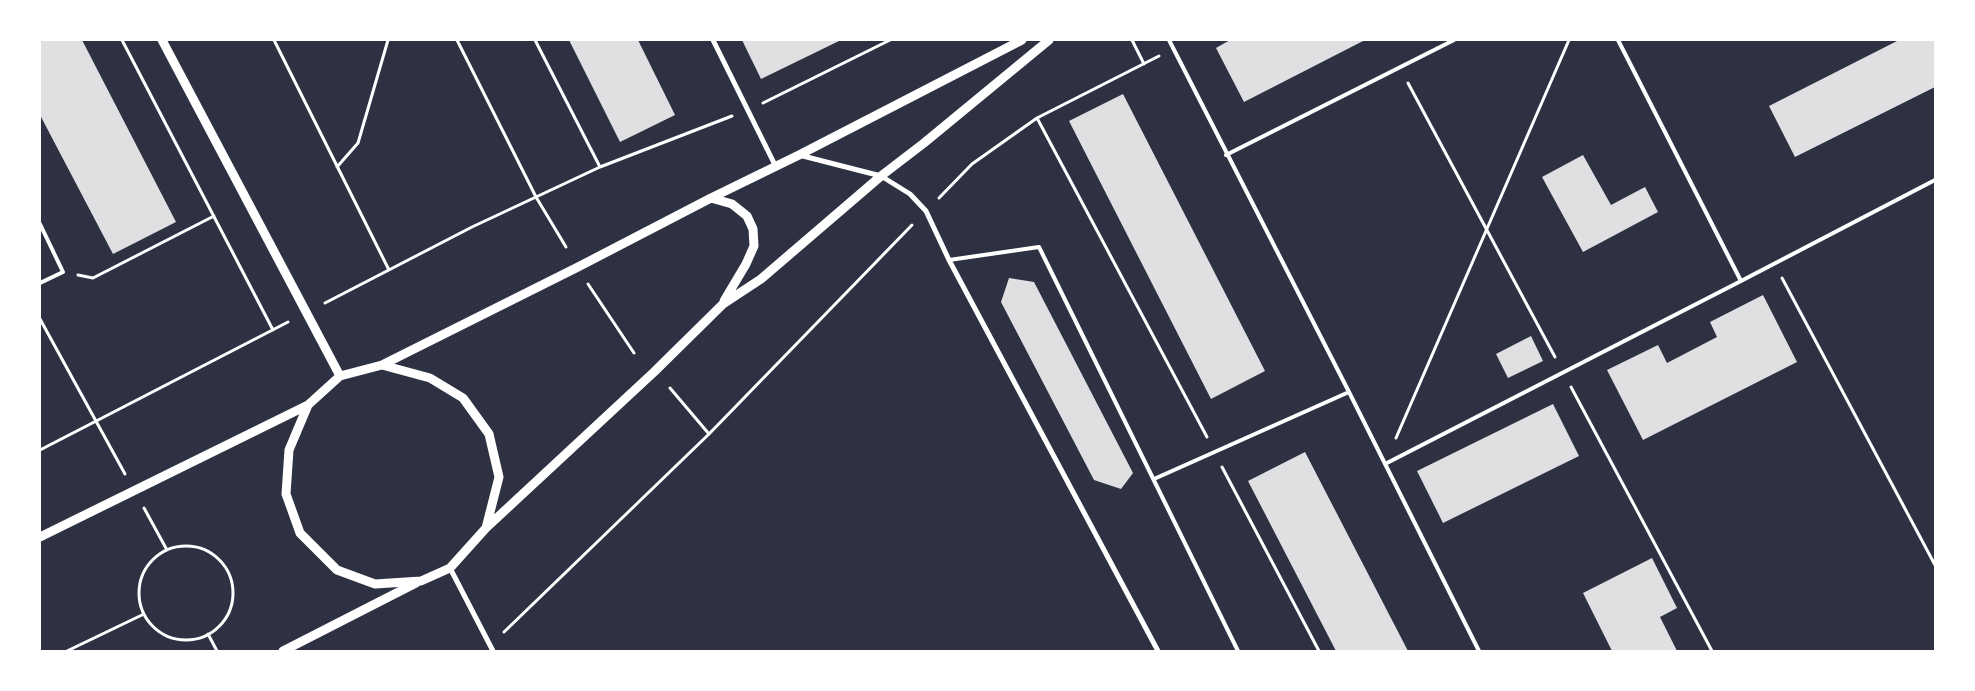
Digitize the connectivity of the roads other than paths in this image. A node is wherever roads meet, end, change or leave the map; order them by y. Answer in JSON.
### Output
{"nodes":[{"id":1,"x":162,"y":40,"type":"edge"},
{"id":2,"x":713,"y":40,"type":"edge"},
{"id":3,"x":1022,"y":40,"type":"edge"},
{"id":4,"x":1049,"y":40,"type":"edge"},
{"id":5,"x":1168,"y":40,"type":"edge"},
{"id":6,"x":1454,"y":40,"type":"edge"},
{"id":7,"x":1618,"y":40,"type":"edge"},
{"id":8,"x":1226,"y":154,"type":"junction"},
{"id":9,"x":799,"y":155,"type":"junction"},
{"id":10,"x":776,"y":167,"type":"junction"},
{"id":11,"x":880,"y":176,"type":"junction"},
{"id":12,"x":1935,"y":180,"type":"edge"},
{"id":13,"x":711,"y":198,"type":"junction"},
{"id":14,"x":40,"y":224,"type":"edge"},
{"id":15,"x":949,"y":260,"type":"junction"},
{"id":16,"x":1741,"y":282,"type":"junction"},
{"id":17,"x":40,"y":283,"type":"edge"},
{"id":18,"x":723,"y":304,"type":"junction"},
{"id":19,"x":382,"y":365,"type":"junction"},
{"id":20,"x":340,"y":376,"type":"junction"},
{"id":21,"x":1348,"y":392,"type":"junction"},
{"id":22,"x":308,"y":405,"type":"junction"},
{"id":23,"x":1385,"y":464,"type":"junction"},
{"id":24,"x":1154,"y":479,"type":"junction"},
{"id":25,"x":486,"y":528,"type":"junction"},
{"id":26,"x":40,"y":537,"type":"edge"},
{"id":27,"x":450,"y":568,"type":"junction"},
{"id":28,"x":421,"y":581,"type":"junction"},
{"id":29,"x":492,"y":648,"type":"edge"},
{"id":30,"x":283,"y":651,"type":"edge"},
{"id":31,"x":1158,"y":651,"type":"edge"},
{"id":32,"x":1238,"y":651,"type":"edge"},
{"id":33,"x":1479,"y":651,"type":"edge"}],
"edges":[{"from":1,"to":20,"type":"street"},
{"from":2,"to":10,"type":"street"},
{"from":3,"to":9,"type":"street"},
{"from":4,"to":11,"type":"street"},
{"from":5,"to":8,"type":"lane"},
{"from":6,"to":8,"type":"lane"},
{"from":7,"to":16,"type":"lane"},
{"from":8,"to":21,"type":"lane"},
{"from":9,"to":10,"type":"street"},
{"from":9,"to":11,"type":"street"},
{"from":10,"to":13,"type":"street"},
{"from":11,"to":15,"type":"street"},
{"from":11,"to":18,"type":"street"},
{"from":12,"to":16,"type":"lane"},
{"from":13,"to":18,"type":"street"},
{"from":13,"to":19,"type":"street"},
{"from":14,"to":17,"type":"lane"},
{"from":15,"to":24,"type":"lane"},
{"from":15,"to":31,"type":"street"},
{"from":16,"to":23,"type":"lane"},
{"from":18,"to":25,"type":"street"},
{"from":19,"to":20,"type":"street"},
{"from":19,"to":25,"type":"street"},
{"from":20,"to":22,"type":"street"},
{"from":21,"to":23,"type":"lane"},
{"from":21,"to":24,"type":"lane"},
{"from":22,"to":26,"type":"street"},
{"from":22,"to":28,"type":"street"},
{"from":23,"to":33,"type":"lane"},
{"from":24,"to":32,"type":"lane"},
{"from":25,"to":27,"type":"street"},
{"from":27,"to":28,"type":"street"},
{"from":27,"to":29,"type":"street"},
{"from":28,"to":30,"type":"street"}]}
